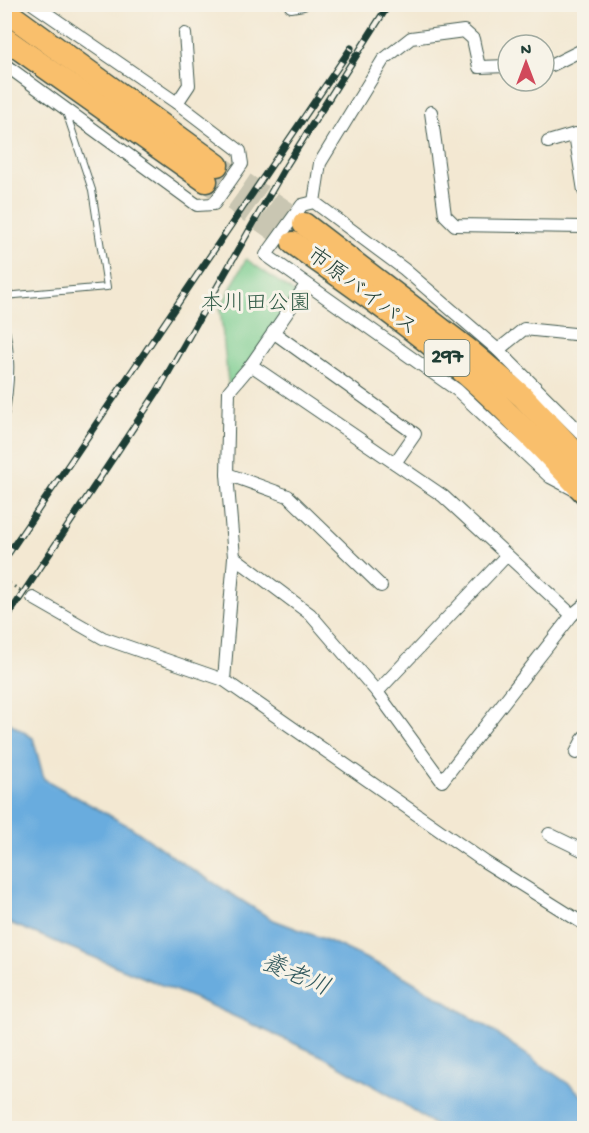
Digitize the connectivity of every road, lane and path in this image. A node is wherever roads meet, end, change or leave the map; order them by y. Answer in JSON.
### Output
{"nodes":[{"id":1,"x":33,"y":4,"type":"edge"},
{"id":2,"x":291,"y":4,"type":"edge"},
{"id":3,"x":303,"y":4,"type":"edge"},
{"id":4,"x":4,"y":10,"type":"edge"},
{"id":5,"x":185,"y":34,"type":"dead end"},
{"id":6,"x":4,"y":38,"type":"edge"},
{"id":7,"x":585,"y":49,"type":"edge"},
{"id":8,"x":556,"y":63,"type":"edge"},
{"id":9,"x":4,"y":64,"type":"edge"},
{"id":10,"x":496,"y":66,"type":"edge"},
{"id":11,"x":177,"y":103,"type":"junction"},
{"id":12,"x":65,"y":109,"type":"junction"},
{"id":13,"x":431,"y":112,"type":"dead end"},
{"id":14,"x":548,"y":142,"type":"dead end"},
{"id":15,"x":585,"y":191,"type":"edge"},
{"id":16,"x":314,"y":202,"type":"junction"},
{"id":17,"x":585,"y":227,"type":"edge"},
{"id":18,"x":306,"y":285,"type":"junction"},
{"id":19,"x":4,"y":296,"type":"edge"},
{"id":20,"x":4,"y":323,"type":"edge"},
{"id":21,"x":273,"y":332,"type":"junction"},
{"id":22,"x":585,"y":335,"type":"edge"},
{"id":23,"x":498,"y":350,"type":"junction"},
{"id":24,"x":251,"y":365,"type":"junction"},
{"id":25,"x":4,"y":421,"type":"edge"},
{"id":26,"x":585,"y":436,"type":"edge"},
{"id":27,"x":585,"y":462,"type":"edge"},
{"id":28,"x":395,"y":463,"type":"junction"},
{"id":29,"x":227,"y":474,"type":"junction"},
{"id":30,"x":585,"y":494,"type":"edge"},
{"id":31,"x":507,"y":555,"type":"junction"},
{"id":32,"x":234,"y":557,"type":"junction"},
{"id":33,"x":4,"y":580,"type":"edge"},
{"id":34,"x":381,"y":586,"type":"dead end"},
{"id":35,"x":33,"y":598,"type":"joint"},
{"id":36,"x":585,"y":604,"type":"edge"},
{"id":37,"x":572,"y":615,"type":"junction"},
{"id":38,"x":225,"y":680,"type":"junction"},
{"id":39,"x":377,"y":692,"type":"junction"},
{"id":40,"x":585,"y":737,"type":"edge"},
{"id":41,"x":576,"y":753,"type":"dead end"},
{"id":42,"x":549,"y":834,"type":"dead end"},
{"id":43,"x":585,"y":851,"type":"edge"},
{"id":44,"x":583,"y":921,"type":"edge"}],
"edges":[{"from":1,"to":11,"type":"street"},
{"from":2,"to":3,"type":"street"},
{"from":4,"to":6,"type":"highway"},
{"from":5,"to":11,"type":"street"},
{"from":7,"to":8,"type":"street"},
{"from":9,"to":12,"type":"street"},
{"from":10,"to":16,"type":"street"},
{"from":11,"to":12,"type":"street"},
{"from":12,"to":19,"type":"lane"},
{"from":13,"to":17,"type":"street"},
{"from":14,"to":15,"type":"street"},
{"from":16,"to":18,"type":"street"},
{"from":16,"to":23,"type":"street"},
{"from":18,"to":21,"type":"street"},
{"from":18,"to":30,"type":"street"},
{"from":20,"to":25,"type":"lane"},
{"from":21,"to":24,"type":"street"},
{"from":21,"to":28,"type":"street"},
{"from":22,"to":23,"type":"street"},
{"from":23,"to":26,"type":"street"},
{"from":24,"to":28,"type":"street"},
{"from":24,"to":29,"type":"street"},
{"from":27,"to":30,"type":"highway","name":"市原バイパス","number":"297"},
{"from":28,"to":31,"type":"street"},
{"from":29,"to":32,"type":"street"},
{"from":29,"to":34,"type":"street"},
{"from":31,"to":37,"type":"street"},
{"from":31,"to":39,"type":"street"},
{"from":32,"to":38,"type":"street"},
{"from":32,"to":39,"type":"street"},
{"from":33,"to":35,"type":"path"},
{"from":35,"to":38,"type":"street"},
{"from":36,"to":37,"type":"street"},
{"from":37,"to":39,"type":"street"},
{"from":38,"to":44,"type":"street"},
{"from":40,"to":41,"type":"street"},
{"from":42,"to":43,"type":"street"}]}
